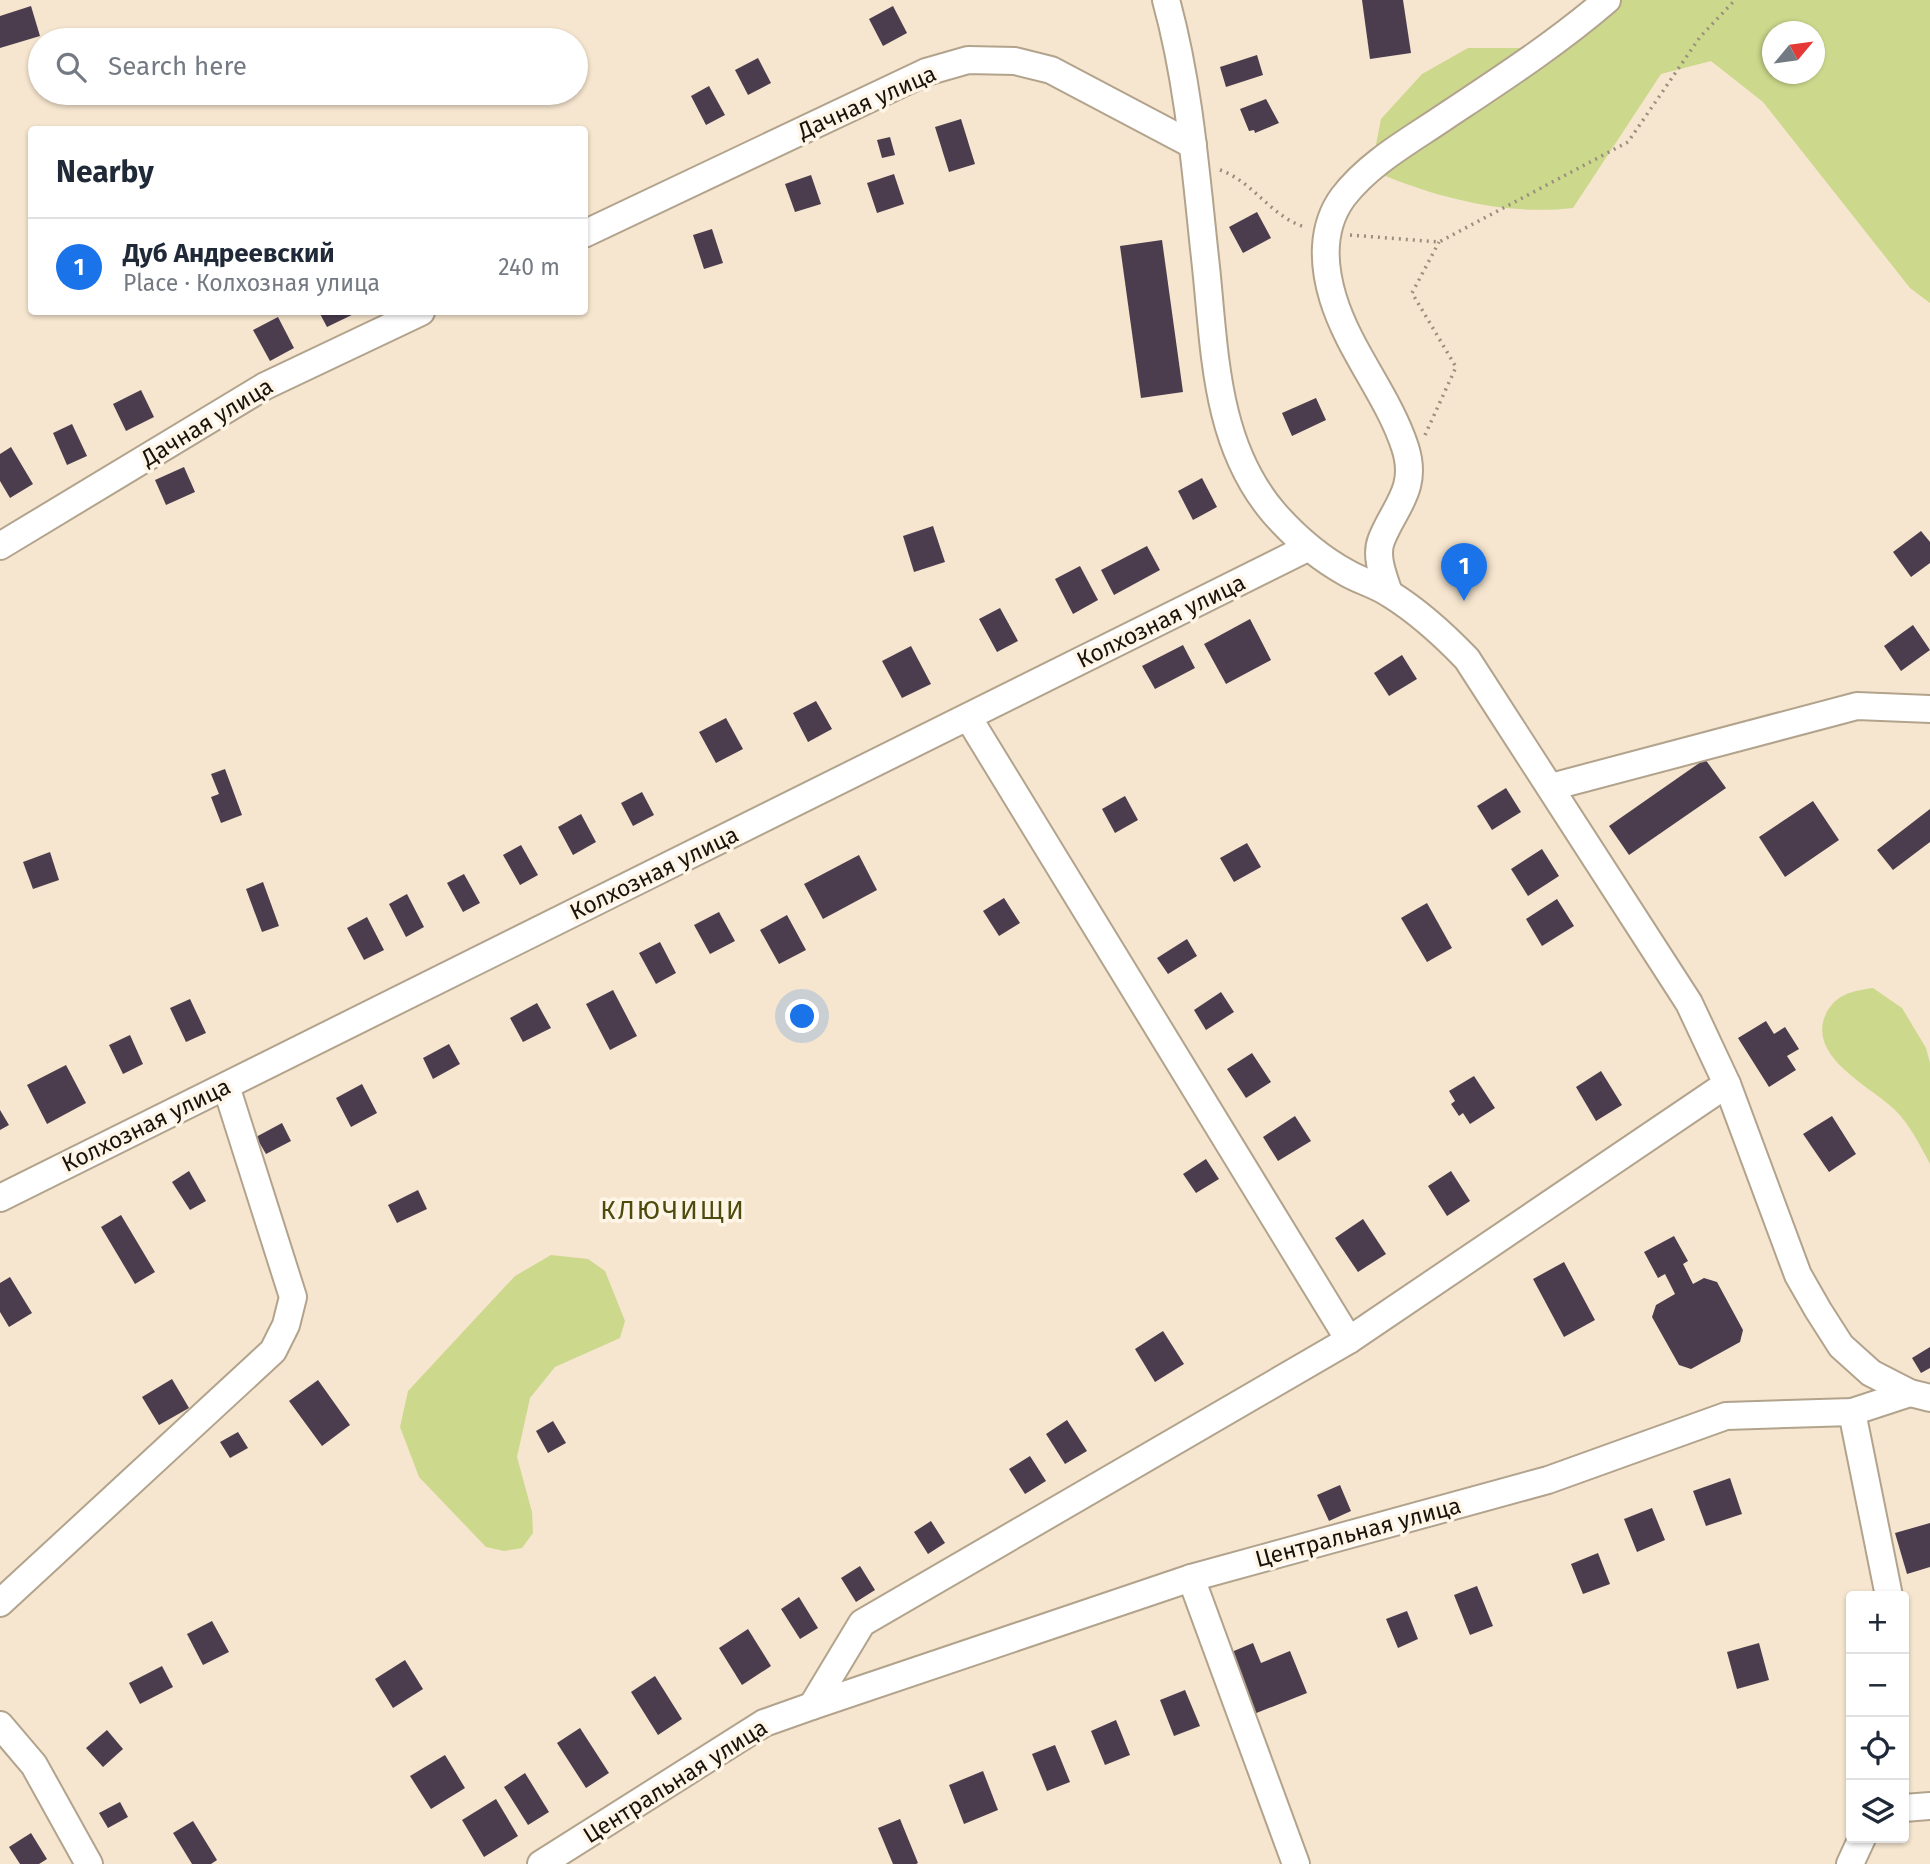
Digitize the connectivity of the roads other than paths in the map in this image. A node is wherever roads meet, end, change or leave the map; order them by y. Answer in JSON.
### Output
{"nodes":[{"id":1,"x":1166,"y":0,"type":"edge"},
{"id":2,"x":1607,"y":0,"type":"edge"},
{"id":3,"x":1194,"y":154,"type":"junction"},
{"id":4,"x":588,"y":232,"type":"edge"},
{"id":5,"x":415,"y":315,"type":"edge"},
{"id":6,"x":0,"y":546,"type":"edge"},
{"id":7,"x":1307,"y":548,"type":"junction"},
{"id":8,"x":1389,"y":593,"type":"junction"},
{"id":9,"x":1930,"y":709,"type":"edge"},
{"id":10,"x":968,"y":717,"type":"junction"},
{"id":11,"x":1551,"y":787,"type":"junction"},
{"id":12,"x":1727,"y":1084,"type":"junction"},
{"id":13,"x":226,"y":1086,"type":"junction"},
{"id":14,"x":0,"y":1198,"type":"edge"},
{"id":15,"x":1349,"y":1340,"type":"junction"},
{"id":16,"x":1920,"y":1395,"type":"edge"},
{"id":17,"x":1852,"y":1412,"type":"junction"},
{"id":18,"x":1191,"y":1578,"type":"junction"},
{"id":19,"x":1888,"y":1591,"type":"edge"},
{"id":20,"x":0,"y":1603,"type":"edge"},
{"id":21,"x":812,"y":1706,"type":"junction"},
{"id":22,"x":0,"y":1725,"type":"edge"},
{"id":23,"x":1930,"y":1806,"type":"edge"},
{"id":24,"x":1909,"y":1808,"type":"edge"},
{"id":25,"x":1860,"y":1843,"type":"edge"},
{"id":26,"x":89,"y":1864,"type":"edge"},
{"id":27,"x":541,"y":1864,"type":"edge"},
{"id":28,"x":1296,"y":1864,"type":"edge"},
{"id":29,"x":1850,"y":1864,"type":"edge"}],
"edges":[{"from":1,"to":3,"type":"street"},
{"from":2,"to":8,"type":"street"},
{"from":3,"to":4,"type":"street","name":"Дачная улица"},
{"from":3,"to":7,"type":"street"},
{"from":5,"to":6,"type":"street","name":"Дачная улица"},
{"from":7,"to":8,"type":"street"},
{"from":7,"to":10,"type":"street","name":"Колхозная улица"},
{"from":8,"to":11,"type":"street"},
{"from":9,"to":11,"type":"street"},
{"from":10,"to":13,"type":"street","name":"Колхозная улица"},
{"from":10,"to":15,"type":"street"},
{"from":11,"to":12,"type":"street"},
{"from":12,"to":15,"type":"street"},
{"from":12,"to":16,"type":"street"},
{"from":13,"to":14,"type":"street","name":"Колхозная улица"},
{"from":13,"to":20,"type":"street"},
{"from":15,"to":21,"type":"street"},
{"from":16,"to":17,"type":"street","name":"Центральная улица"},
{"from":17,"to":18,"type":"street","name":"Центральная улица"},
{"from":17,"to":19,"type":"street"},
{"from":18,"to":21,"type":"street","name":"Центральная улица"},
{"from":18,"to":28,"type":"street"},
{"from":21,"to":27,"type":"street","name":"Центральная улица"},
{"from":22,"to":26,"type":"street"},
{"from":23,"to":24,"type":"street"},
{"from":25,"to":29,"type":"street"}]}
